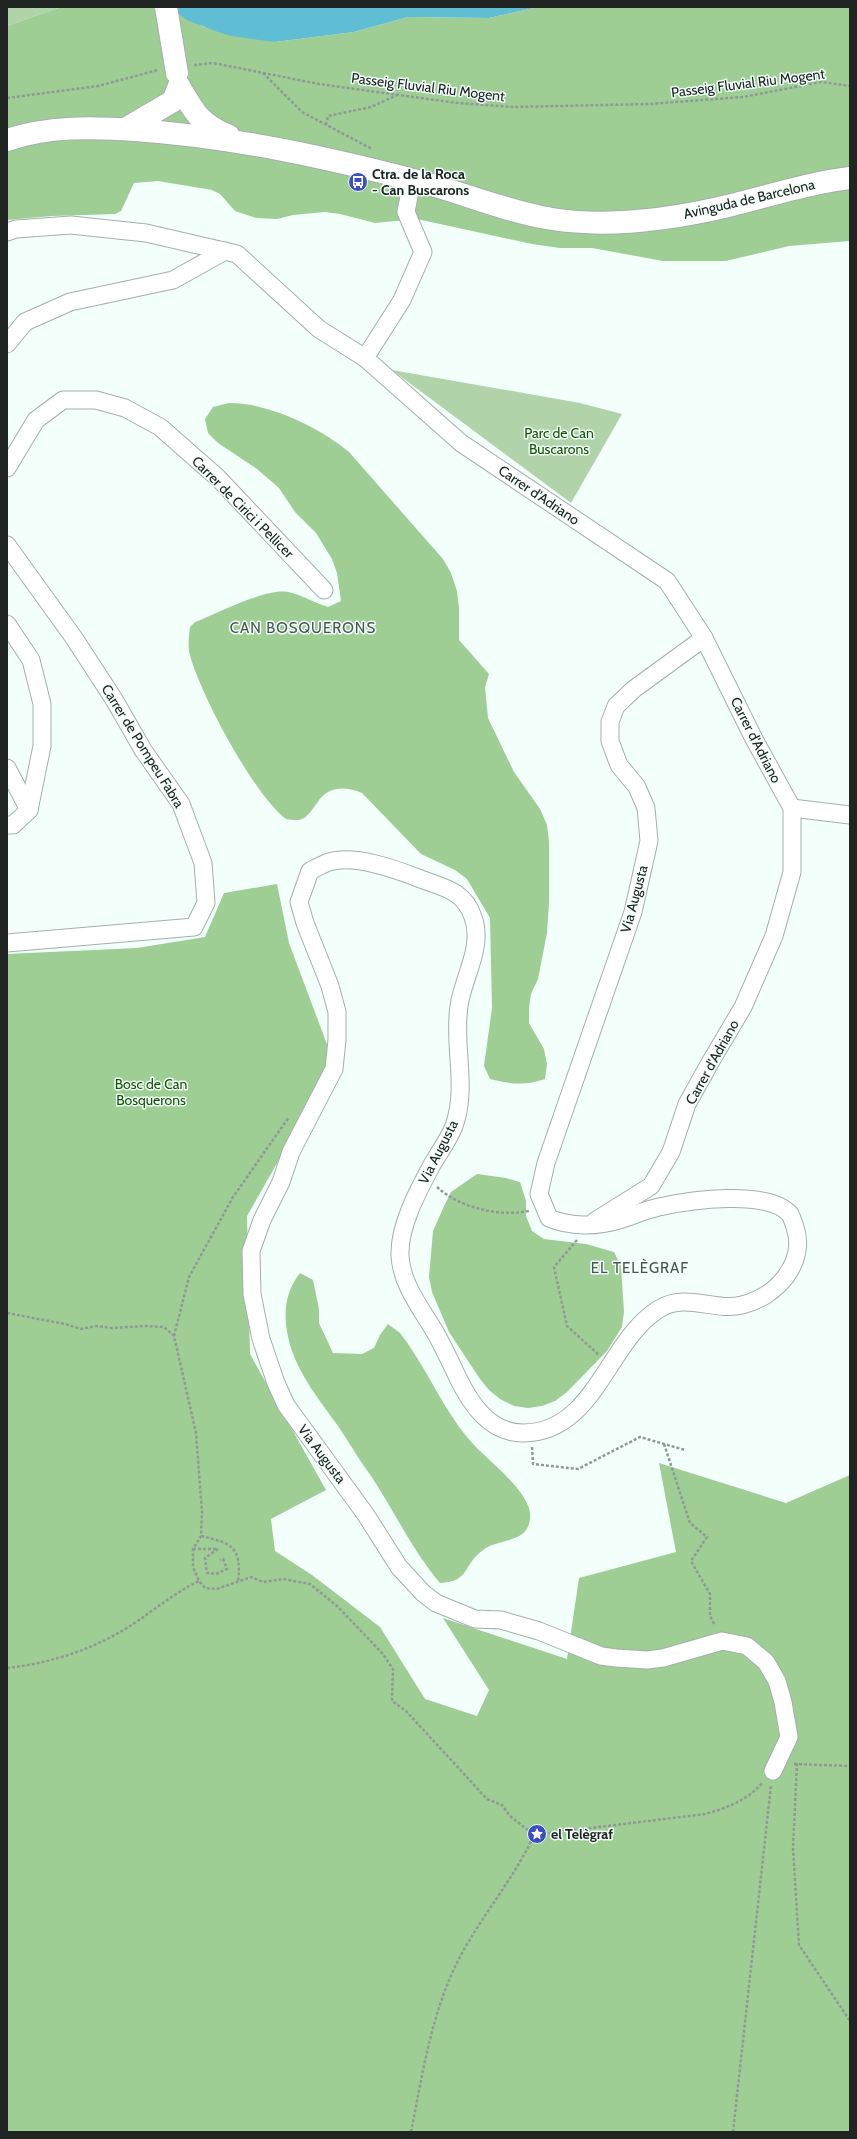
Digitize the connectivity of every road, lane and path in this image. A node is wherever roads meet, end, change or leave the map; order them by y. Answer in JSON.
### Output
{"nodes":[{"id":1,"x":166,"y":7,"type":"edge"},
{"id":2,"x":177,"y":73,"type":"junction"},
{"id":3,"x":263,"y":73,"type":"junction"},
{"id":4,"x":850,"y":86,"type":"edge"},
{"id":5,"x":397,"y":95,"type":"junction"},
{"id":6,"x":7,"y":98,"type":"edge"},
{"id":7,"x":326,"y":125,"type":"junction"},
{"id":8,"x":125,"y":129,"type":"junction"},
{"id":9,"x":182,"y":133,"type":"junction"},
{"id":10,"x":7,"y":140,"type":"edge"},
{"id":11,"x":242,"y":141,"type":"junction"},
{"id":12,"x":376,"y":151,"type":"dead end"},
{"id":13,"x":850,"y":178,"type":"edge"},
{"id":14,"x":412,"y":180,"type":"junction"},
{"id":15,"x":7,"y":232,"type":"edge"},
{"id":16,"x":225,"y":251,"type":"junction"},
{"id":17,"x":7,"y":344,"type":"edge"},
{"id":18,"x":365,"y":358,"type":"junction"},
{"id":19,"x":7,"y":468,"type":"edge"},
{"id":20,"x":7,"y":544,"type":"edge"},
{"id":21,"x":324,"y":590,"type":"dead end"},
{"id":22,"x":7,"y":624,"type":"edge"},
{"id":23,"x":704,"y":638,"type":"junction"},
{"id":24,"x":7,"y":768,"type":"edge"},
{"id":25,"x":792,"y":808,"type":"junction"},
{"id":26,"x":29,"y":810,"type":"junction"},
{"id":27,"x":850,"y":815,"type":"edge"},
{"id":28,"x":7,"y":825,"type":"edge"},
{"id":29,"x":7,"y":943,"type":"edge"},
{"id":30,"x":316,"y":1104,"type":"junction"},
{"id":31,"x":426,"y":1176,"type":"junction"},
{"id":32,"x":546,"y":1208,"type":"junction"},
{"id":33,"x":590,"y":1224,"type":"junction"},
{"id":34,"x":7,"y":1313,"type":"edge"},
{"id":35,"x":174,"y":1336,"type":"junction"},
{"id":36,"x":610,"y":1365,"type":"junction"},
{"id":37,"x":531,"y":1433,"type":"junction"},
{"id":38,"x":664,"y":1444,"type":"junction"},
{"id":39,"x":685,"y":1450,"type":"dead end"},
{"id":40,"x":201,"y":1536,"type":"junction"},
{"id":41,"x":193,"y":1549,"type":"junction"},
{"id":42,"x":220,"y":1560,"type":"dead end"},
{"id":43,"x":199,"y":1581,"type":"junction"},
{"id":44,"x":238,"y":1582,"type":"junction"},
{"id":45,"x":722,"y":1642,"type":"junction"},
{"id":46,"x":7,"y":1668,"type":"edge"},
{"id":47,"x":796,"y":1763,"type":"junction"},
{"id":48,"x":850,"y":1766,"type":"edge"},
{"id":49,"x":773,"y":1771,"type":"junction"},
{"id":50,"x":534,"y":1835,"type":"junction"},
{"id":51,"x":850,"y":2021,"type":"edge"},
{"id":52,"x":411,"y":2132,"type":"edge"},
{"id":53,"x":733,"y":2132,"type":"edge"}],
"edges":[{"from":1,"to":2,"type":"street","bridge":true},
{"from":2,"to":3,"type":"path","name":"Passeig Fluvial Riu Mogent"},
{"from":2,"to":6,"type":"path","name":"Passeig Fluvial Riu Mogent"},
{"from":2,"to":8,"type":"street"},
{"from":2,"to":9,"type":"street"},
{"from":2,"to":11,"type":"street"},
{"from":3,"to":5,"type":"path","name":"Passeig Fluvial Riu Mogent"},
{"from":3,"to":7,"type":"path"},
{"from":4,"to":5,"type":"path","name":"Passeig Fluvial Riu Mogent"},
{"from":5,"to":7,"type":"path"},
{"from":7,"to":12,"type":"path"},
{"from":8,"to":9,"type":"street"},
{"from":8,"to":10,"type":"street"},
{"from":9,"to":11,"type":"street"},
{"from":11,"to":14,"type":"street","name":"Avinguda de Barcelona"},
{"from":13,"to":14,"type":"street","name":"Avinguda de Barcelona"},
{"from":14,"to":18,"type":"street"},
{"from":15,"to":16,"type":"street","name":"Carrer d'Adriano"},
{"from":16,"to":17,"type":"street"},
{"from":16,"to":18,"type":"street","name":"Carrer d'Adriano"},
{"from":18,"to":23,"type":"street","name":"Carrer d'Adriano"},
{"from":19,"to":21,"type":"street","name":"Carrer de Cirici i Pellicer"},
{"from":20,"to":29,"type":"street","name":"Carrer de Pompeu Fabra"},
{"from":22,"to":26,"type":"street"},
{"from":23,"to":25,"type":"street","name":"Carrer d'Adriano"},
{"from":23,"to":32,"type":"street","name":"Via Augusta"},
{"from":24,"to":26,"type":"street"},
{"from":25,"to":27,"type":"street"},
{"from":25,"to":33,"type":"street","name":"Carrer d'Adriano"},
{"from":26,"to":28,"type":"street"},
{"from":30,"to":31,"type":"street","name":"Via Augusta"},
{"from":30,"to":35,"type":"path"},
{"from":30,"to":45,"type":"street","name":"Via Augusta"},
{"from":31,"to":32,"type":"path"},
{"from":31,"to":37,"type":"street","name":"Via Augusta"},
{"from":32,"to":33,"type":"street","name":"Via Augusta"},
{"from":33,"to":36,"type":"path"},
{"from":33,"to":36,"type":"street","name":"Via Augusta"},
{"from":34,"to":35,"type":"path"},
{"from":35,"to":40,"type":"path"},
{"from":36,"to":37,"type":"street","name":"Via Augusta"},
{"from":37,"to":38,"type":"path"},
{"from":38,"to":39,"type":"path"},
{"from":38,"to":45,"type":"path"},
{"from":40,"to":41,"type":"path"},
{"from":40,"to":44,"type":"path"},
{"from":41,"to":42,"type":"path"},
{"from":41,"to":43,"type":"path"},
{"from":43,"to":44,"type":"path"},
{"from":43,"to":46,"type":"path"},
{"from":44,"to":50,"type":"path"},
{"from":45,"to":49,"type":"street","name":"Via Augusta"},
{"from":47,"to":48,"type":"path"},
{"from":47,"to":49,"type":"path"},
{"from":47,"to":51,"type":"path"},
{"from":49,"to":50,"type":"path"},
{"from":49,"to":53,"type":"path"},
{"from":50,"to":52,"type":"path"}]}
